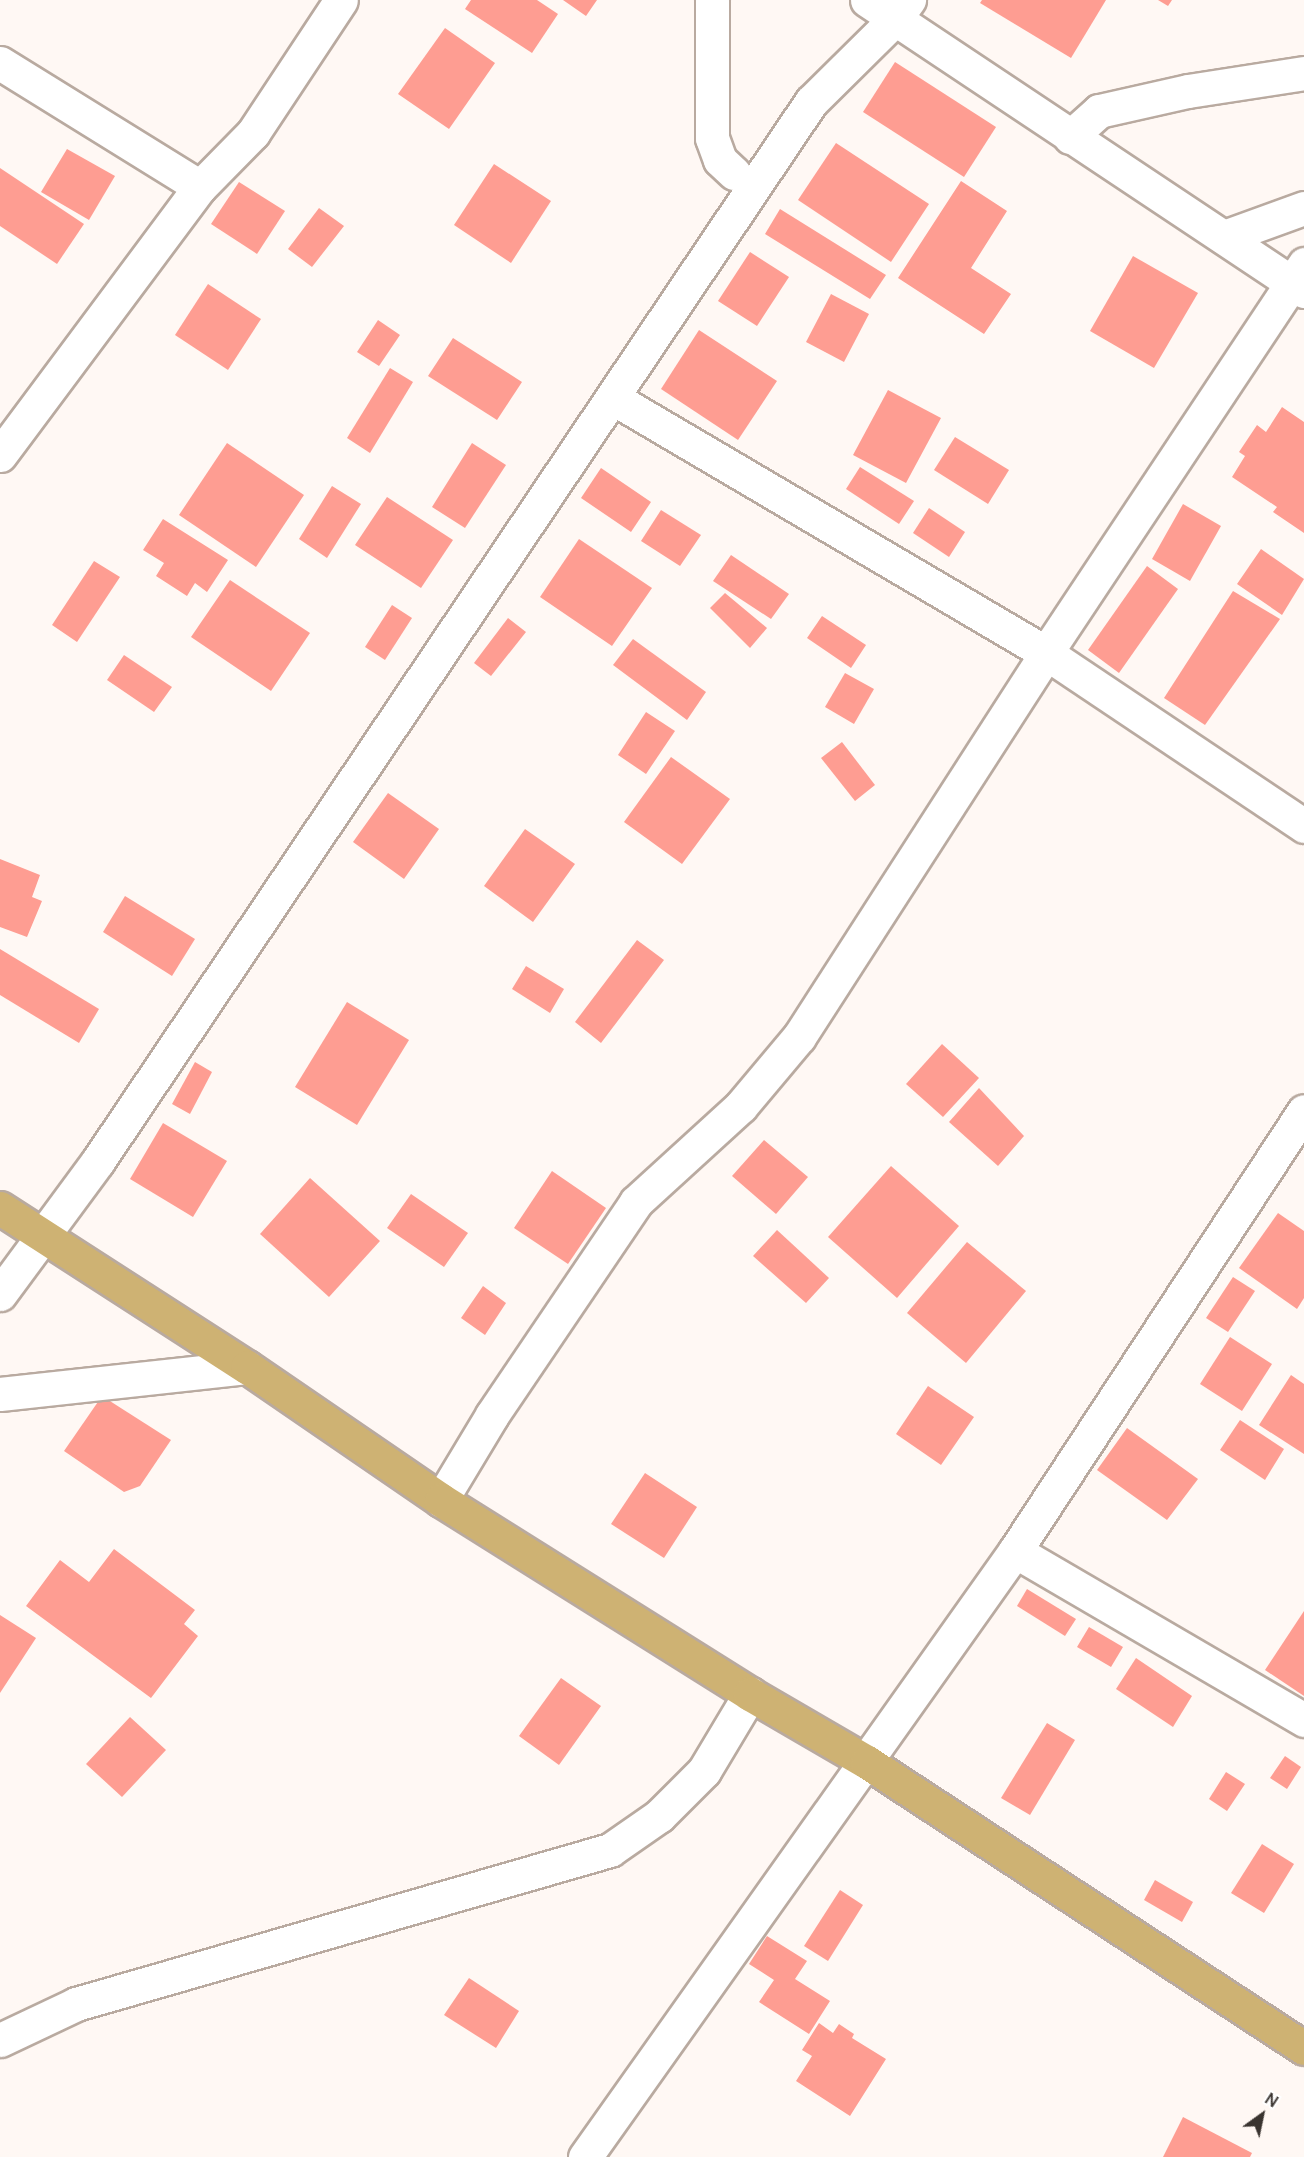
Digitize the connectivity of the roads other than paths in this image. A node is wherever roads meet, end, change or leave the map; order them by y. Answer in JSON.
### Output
{"nodes":[{"id":1,"x":341,"y":0,"type":"edge"},
{"id":2,"x":712,"y":0,"type":"edge"},
{"id":3,"x":867,"y":0,"type":"edge"},
{"id":4,"x":902,"y":10,"type":"edge"},
{"id":5,"x":0,"y":63,"type":"edge"},
{"id":6,"x":1304,"y":73,"type":"edge"},
{"id":7,"x":1070,"y":137,"type":"junction"},
{"id":8,"x":734,"y":173,"type":"dead end"},
{"id":9,"x":201,"y":187,"type":"junction"},
{"id":10,"x":1304,"y":208,"type":"edge"},
{"id":11,"x":1224,"y":237,"type":"junction"},
{"id":12,"x":1300,"y":279,"type":"edge"},
{"id":13,"x":613,"y":398,"type":"junction"},
{"id":14,"x":0,"y":455,"type":"edge"},
{"id":15,"x":1046,"y":653,"type":"junction"},
{"id":16,"x":1304,"y":826,"type":"edge"},
{"id":17,"x":1304,"y":1111,"type":"edge"},
{"id":18,"x":0,"y":1208,"type":"edge"},
{"id":19,"x":42,"y":1237,"type":"junction"},
{"id":20,"x":0,"y":1294,"type":"edge"},
{"id":21,"x":247,"y":1367,"type":"junction"},
{"id":22,"x":0,"y":1394,"type":"edge"},
{"id":23,"x":441,"y":1500,"type":"junction"},
{"id":24,"x":1015,"y":1551,"type":"junction"},
{"id":25,"x":750,"y":1694,"type":"junction"},
{"id":26,"x":1304,"y":1720,"type":"edge"},
{"id":27,"x":867,"y":1762,"type":"junction"},
{"id":28,"x":0,"y":2040,"type":"edge"},
{"id":29,"x":1304,"y":2048,"type":"edge"},
{"id":30,"x":585,"y":2157,"type":"edge"}],
"edges":[{"from":1,"to":9,"type":"street"},
{"from":2,"to":8,"type":"street"},
{"from":3,"to":4,"type":"street"},
{"from":4,"to":7,"type":"street"},
{"from":4,"to":13,"type":"street"},
{"from":5,"to":9,"type":"street"},
{"from":6,"to":7,"type":"street"},
{"from":7,"to":11,"type":"street"},
{"from":9,"to":14,"type":"street"},
{"from":10,"to":11,"type":"street"},
{"from":11,"to":12,"type":"street"},
{"from":12,"to":15,"type":"street"},
{"from":13,"to":15,"type":"street"},
{"from":13,"to":19,"type":"street"},
{"from":15,"to":16,"type":"street"},
{"from":15,"to":23,"type":"street"},
{"from":17,"to":24,"type":"street"},
{"from":18,"to":19,"type":"main road"},
{"from":19,"to":20,"type":"street"},
{"from":19,"to":21,"type":"main road"},
{"from":21,"to":22,"type":"street"},
{"from":21,"to":23,"type":"main road"},
{"from":23,"to":25,"type":"main road"},
{"from":24,"to":26,"type":"street"},
{"from":24,"to":27,"type":"street"},
{"from":25,"to":27,"type":"main road"},
{"from":25,"to":28,"type":"street"},
{"from":27,"to":29,"type":"main road"},
{"from":27,"to":30,"type":"street"}]}
